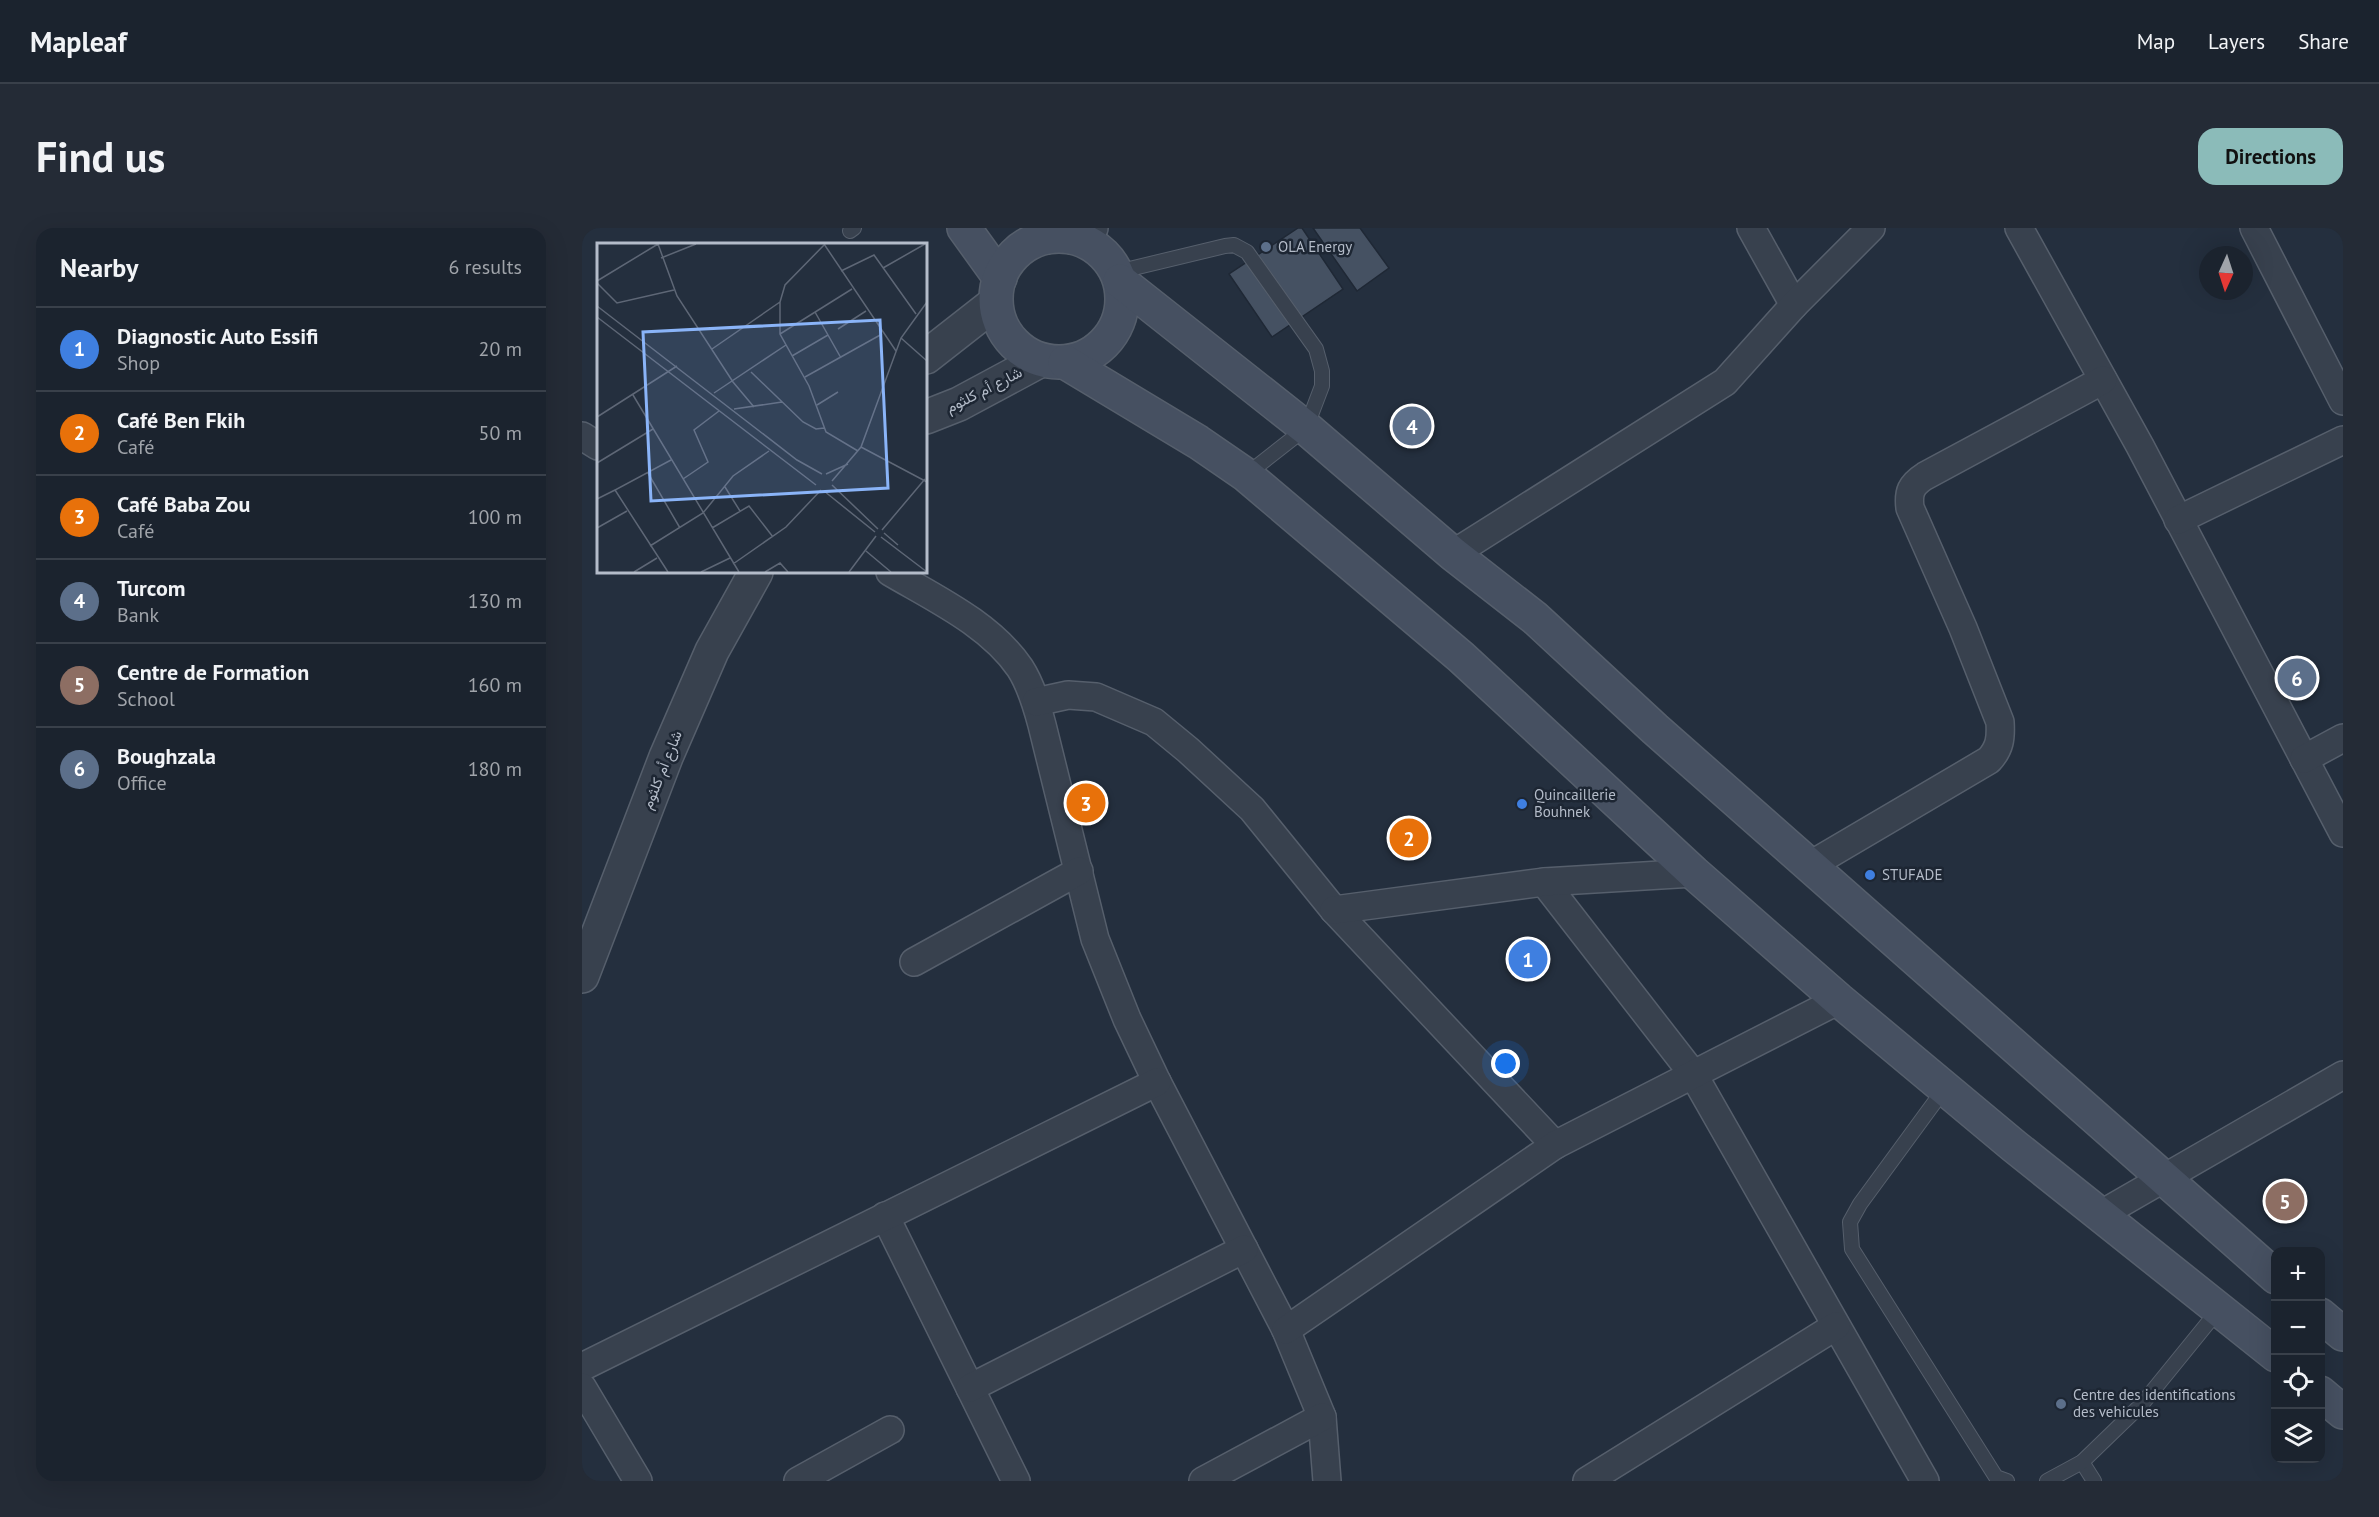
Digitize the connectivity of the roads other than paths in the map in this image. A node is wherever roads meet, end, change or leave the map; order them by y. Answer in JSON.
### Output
{"nodes":[{"id":1,"x":964,"y":228,"type":"edge"},
{"id":2,"x":1751,"y":228,"type":"edge"},
{"id":3,"x":1871,"y":228,"type":"edge"},
{"id":4,"x":2019,"y":228,"type":"edge"},
{"id":5,"x":2254,"y":228,"type":"edge"},
{"id":6,"x":1070,"y":233,"type":"edge"},
{"id":7,"x":1118,"y":277,"type":"junction"},
{"id":8,"x":997,"y":291,"type":"junction"},
{"id":9,"x":1794,"y":305,"type":"junction"},
{"id":10,"x":927,"y":356,"type":"edge"},
{"id":11,"x":1053,"y":361,"type":"junction"},
{"id":12,"x":2103,"y":380,"type":"junction"},
{"id":13,"x":2343,"y":401,"type":"edge"},
{"id":14,"x":927,"y":417,"type":"edge"},
{"id":15,"x":1306,"y":428,"type":"junction"},
{"id":16,"x":582,"y":436,"type":"edge"},
{"id":17,"x":2343,"y":440,"type":"edge"},
{"id":18,"x":597,"y":445,"type":"edge"},
{"id":19,"x":1246,"y":475,"type":"junction"},
{"id":20,"x":2178,"y":520,"type":"junction"},
{"id":21,"x":1453,"y":554,"type":"junction"},
{"id":22,"x":755,"y":573,"type":"edge"},
{"id":23,"x":892,"y":573,"type":"edge"},
{"id":24,"x":1036,"y":702,"type":"junction"},
{"id":25,"x":2343,"y":738,"type":"edge"},
{"id":26,"x":2304,"y":759,"type":"junction"},
{"id":27,"x":2343,"y":833,"type":"edge"},
{"id":28,"x":1809,"y":866,"type":"junction"},
{"id":29,"x":1078,"y":871,"type":"junction"},
{"id":30,"x":1694,"y":873,"type":"junction"},
{"id":31,"x":1544,"y":882,"type":"junction"},
{"id":32,"x":1334,"y":910,"type":"junction"},
{"id":33,"x":914,"y":962,"type":"dead end"},
{"id":34,"x":582,"y":976,"type":"edge"},
{"id":35,"x":1839,"y":1000,"type":"junction"},
{"id":36,"x":1693,"y":1074,"type":"junction"},
{"id":37,"x":2343,"y":1075,"type":"edge"},
{"id":38,"x":1157,"y":1082,"type":"junction"},
{"id":39,"x":1945,"y":1088,"type":"junction"},
{"id":40,"x":1555,"y":1144,"type":"junction"},
{"id":41,"x":2167,"y":1179,"type":"junction"},
{"id":42,"x":2100,"y":1215,"type":"junction"},
{"id":43,"x":885,"y":1216,"type":"junction"},
{"id":44,"x":1244,"y":1248,"type":"junction"},
{"id":45,"x":2271,"y":1273,"type":"edge"},
{"id":46,"x":2220,"y":1308,"type":"junction"},
{"id":47,"x":2325,"y":1319,"type":"edge"},
{"id":48,"x":1836,"y":1326,"type":"junction"},
{"id":49,"x":1286,"y":1330,"type":"junction"},
{"id":50,"x":2343,"y":1334,"type":"edge"},
{"id":51,"x":2271,"y":1351,"type":"edge"},
{"id":52,"x":582,"y":1367,"type":"edge"},
{"id":53,"x":582,"y":1387,"type":"edge"},
{"id":54,"x":970,"y":1388,"type":"junction"},
{"id":55,"x":2325,"y":1397,"type":"edge"},
{"id":56,"x":2343,"y":1412,"type":"edge"},
{"id":57,"x":1322,"y":1417,"type":"junction"},
{"id":58,"x":890,"y":1430,"type":"dead end"},
{"id":59,"x":2082,"y":1462,"type":"junction"},
{"id":60,"x":2001,"y":1480,"type":"edge"},
{"id":61,"x":638,"y":1481,"type":"edge"},
{"id":62,"x":798,"y":1481,"type":"edge"},
{"id":63,"x":1016,"y":1481,"type":"edge"},
{"id":64,"x":1203,"y":1481,"type":"edge"},
{"id":65,"x":1327,"y":1481,"type":"edge"},
{"id":66,"x":1587,"y":1481,"type":"edge"},
{"id":67,"x":1925,"y":1481,"type":"edge"},
{"id":68,"x":2047,"y":1481,"type":"edge"},
{"id":69,"x":2094,"y":1481,"type":"edge"}],
"edges":[{"from":1,"to":8,"type":"main road"},
{"from":2,"to":9,"type":"street"},
{"from":3,"to":9,"type":"street"},
{"from":4,"to":12,"type":"street"},
{"from":5,"to":13,"type":"street"},
{"from":6,"to":7,"type":"main road"},
{"from":6,"to":8,"type":"main road"},
{"from":7,"to":11,"type":"main road"},
{"from":7,"to":15,"type":"main road"},
{"from":7,"to":15,"type":"lane"},
{"from":8,"to":10,"type":"street"},
{"from":8,"to":11,"type":"main road"},
{"from":9,"to":21,"type":"street"},
{"from":11,"to":14,"type":"street","name":"شارع أم كلثوم"},
{"from":11,"to":19,"type":"main road"},
{"from":12,"to":20,"type":"street"},
{"from":12,"to":28,"type":"street"},
{"from":15,"to":19,"type":"lane"},
{"from":15,"to":21,"type":"main road"},
{"from":16,"to":18,"type":"street"},
{"from":17,"to":20,"type":"street"},
{"from":19,"to":30,"type":"main road"},
{"from":20,"to":26,"type":"street"},
{"from":21,"to":28,"type":"main road"},
{"from":22,"to":34,"type":"street","name":"شارع أم كلثوم"},
{"from":23,"to":24,"type":"street"},
{"from":24,"to":29,"type":"street"},
{"from":24,"to":32,"type":"street"},
{"from":25,"to":26,"type":"street"},
{"from":26,"to":27,"type":"street"},
{"from":28,"to":41,"type":"main road"},
{"from":29,"to":33,"type":"street"},
{"from":29,"to":38,"type":"street"},
{"from":30,"to":31,"type":"street"},
{"from":30,"to":35,"type":"main road"},
{"from":31,"to":32,"type":"street"},
{"from":31,"to":36,"type":"street"},
{"from":32,"to":40,"type":"street"},
{"from":35,"to":36,"type":"street"},
{"from":35,"to":39,"type":"main road"},
{"from":36,"to":40,"type":"street"},
{"from":36,"to":48,"type":"street"},
{"from":37,"to":41,"type":"street"},
{"from":38,"to":43,"type":"street"},
{"from":38,"to":44,"type":"street"},
{"from":39,"to":42,"type":"main road"},
{"from":39,"to":60,"type":"lane"},
{"from":40,"to":49,"type":"street"},
{"from":41,"to":42,"type":"street"},
{"from":41,"to":45,"type":"main road"},
{"from":42,"to":46,"type":"main road"},
{"from":43,"to":52,"type":"street"},
{"from":43,"to":54,"type":"street"},
{"from":44,"to":49,"type":"street"},
{"from":44,"to":54,"type":"street"},
{"from":46,"to":51,"type":"main road"},
{"from":46,"to":59,"type":"lane"},
{"from":47,"to":50,"type":"main road"},
{"from":48,"to":66,"type":"street"},
{"from":48,"to":67,"type":"street"},
{"from":49,"to":57,"type":"street"},
{"from":53,"to":61,"type":"street"},
{"from":54,"to":63,"type":"street"},
{"from":55,"to":56,"type":"main road"},
{"from":57,"to":64,"type":"street"},
{"from":57,"to":65,"type":"street"},
{"from":58,"to":62,"type":"street"},
{"from":59,"to":68,"type":"lane"},
{"from":59,"to":69,"type":"lane"}]}
